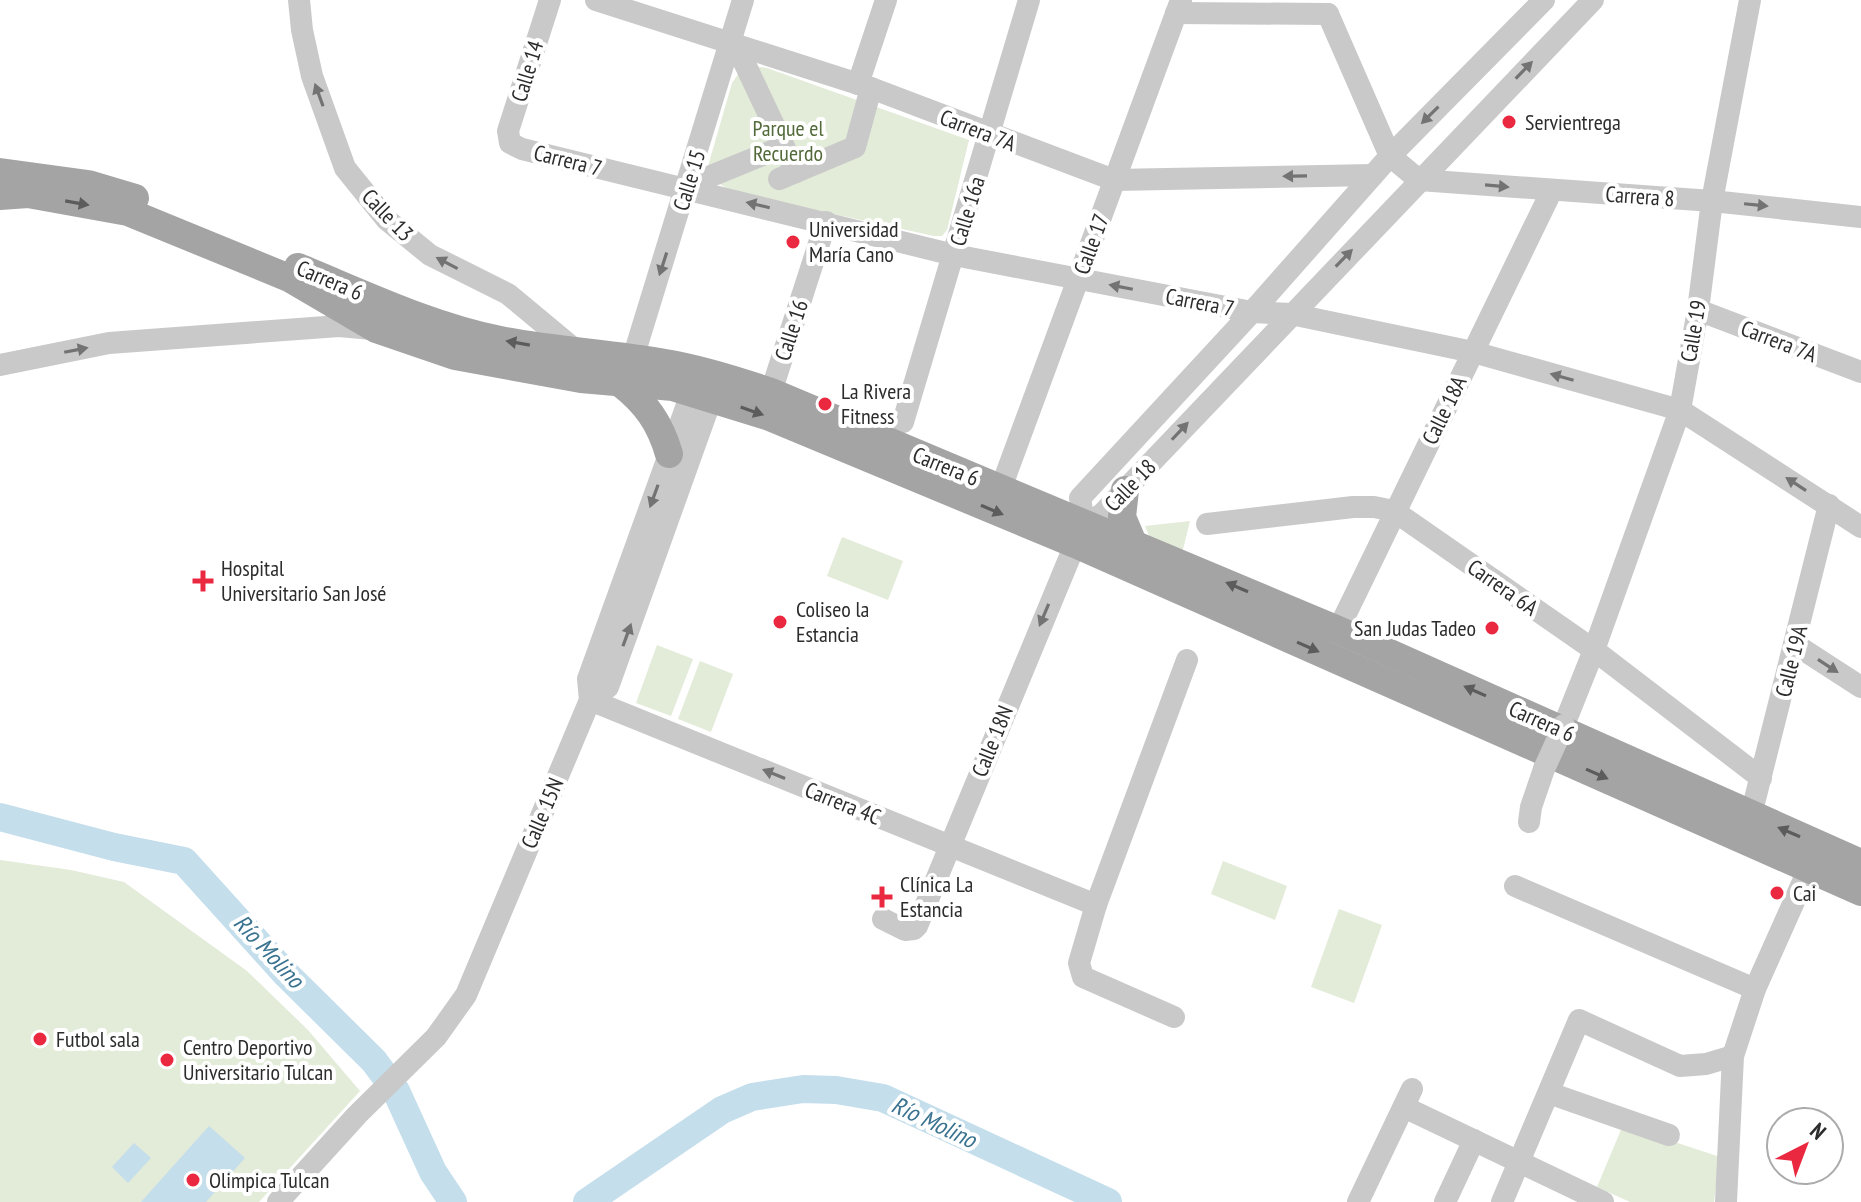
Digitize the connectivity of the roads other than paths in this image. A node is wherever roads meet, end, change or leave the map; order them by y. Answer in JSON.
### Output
{"nodes":[{"id":1,"x":299,"y":0,"type":"edge"},
{"id":2,"x":550,"y":0,"type":"edge"},
{"id":3,"x":596,"y":0,"type":"edge"},
{"id":4,"x":743,"y":0,"type":"edge"},
{"id":5,"x":886,"y":0,"type":"edge"},
{"id":6,"x":1029,"y":0,"type":"edge"},
{"id":7,"x":1544,"y":0,"type":"edge"},
{"id":8,"x":1593,"y":0,"type":"edge"},
{"id":9,"x":1750,"y":0,"type":"edge"},
{"id":10,"x":1178,"y":6,"type":"edge"},
{"id":11,"x":1334,"y":7,"type":"edge"},
{"id":12,"x":733,"y":42,"type":"junction"},
{"id":13,"x":865,"y":86,"type":"junction"},
{"id":14,"x":990,"y":135,"type":"junction"},
{"id":15,"x":510,"y":143,"type":"joint"},
{"id":16,"x":774,"y":150,"type":"junction"},
{"id":17,"x":1390,"y":156,"type":"junction"},
{"id":18,"x":0,"y":172,"type":"edge"},
{"id":19,"x":787,"y":175,"type":"junction"},
{"id":20,"x":1373,"y":175,"type":"junction"},
{"id":21,"x":1114,"y":180,"type":"junction"},
{"id":22,"x":1419,"y":180,"type":"junction"},
{"id":23,"x":689,"y":190,"type":"junction"},
{"id":24,"x":1552,"y":190,"type":"junction"},
{"id":25,"x":0,"y":196,"type":"edge"},
{"id":26,"x":1712,"y":201,"type":"junction"},
{"id":27,"x":794,"y":214,"type":"junction"},
{"id":28,"x":1861,"y":217,"type":"edge"},
{"id":29,"x":826,"y":222,"type":"junction"},
{"id":30,"x":954,"y":255,"type":"junction"},
{"id":31,"x":1079,"y":278,"type":"junction"},
{"id":32,"x":1698,"y":310,"type":"junction"},
{"id":33,"x":1252,"y":312,"type":"junction"},
{"id":34,"x":1291,"y":314,"type":"junction"},
{"id":35,"x":376,"y":329,"type":"junction"},
{"id":36,"x":1473,"y":352,"type":"junction"},
{"id":37,"x":580,"y":354,"type":"junction"},
{"id":38,"x":0,"y":365,"type":"edge"},
{"id":39,"x":627,"y":371,"type":"junction"},
{"id":40,"x":1861,"y":372,"type":"edge"},
{"id":41,"x":706,"y":383,"type":"junction"},
{"id":42,"x":771,"y":392,"type":"junction"},
{"id":43,"x":1680,"y":410,"type":"junction"},
{"id":44,"x":903,"y":422,"type":"dead end"},
{"id":45,"x":669,"y":454,"type":"junction"},
{"id":46,"x":1001,"y":488,"type":"junction"},
{"id":47,"x":1125,"y":490,"type":"junction"},
{"id":48,"x":1829,"y":505,"type":"junction"},
{"id":49,"x":1394,"y":511,"type":"junction"},
{"id":50,"x":1207,"y":524,"type":"dead end"},
{"id":51,"x":1861,"y":527,"type":"edge"},
{"id":52,"x":1079,"y":533,"type":"junction"},
{"id":53,"x":1133,"y":543,"type":"junction"},
{"id":54,"x":1338,"y":630,"type":"junction"},
{"id":55,"x":1796,"y":645,"type":"junction"},
{"id":56,"x":1594,"y":650,"type":"junction"},
{"id":57,"x":1187,"y":660,"type":"dead end"},
{"id":58,"x":1861,"y":687,"type":"edge"},
{"id":59,"x":590,"y":700,"type":"junction"},
{"id":60,"x":1761,"y":778,"type":"junction"},
{"id":61,"x":1751,"y":815,"type":"junction"},
{"id":62,"x":1529,"y":822,"type":"dead end"},
{"id":63,"x":949,"y":847,"type":"junction"},
{"id":64,"x":1861,"y":863,"type":"edge"},
{"id":65,"x":1809,"y":868,"type":"junction"},
{"id":66,"x":1515,"y":886,"type":"dead end"},
{"id":67,"x":1861,"y":892,"type":"edge"},
{"id":68,"x":1096,"y":905,"type":"junction"},
{"id":69,"x":883,"y":919,"type":"dead end"},
{"id":70,"x":1755,"y":989,"type":"junction"},
{"id":71,"x":1174,"y":1017,"type":"dead end"},
{"id":72,"x":1733,"y":1056,"type":"junction"},
{"id":73,"x":1549,"y":1093,"type":"junction"},
{"id":74,"x":1669,"y":1135,"type":"dead end"},
{"id":75,"x":1474,"y":1140,"type":"junction"},
{"id":76,"x":1520,"y":1163,"type":"junction"},
{"id":77,"x":1594,"y":1200,"type":"edge"},
{"id":78,"x":278,"y":1202,"type":"edge"},
{"id":79,"x":1358,"y":1202,"type":"edge"},
{"id":80,"x":1445,"y":1202,"type":"edge"},
{"id":81,"x":1502,"y":1202,"type":"edge"},
{"id":82,"x":1726,"y":1202,"type":"edge"}],
"edges":[{"from":37,"to":1,"type":"street","name":"Calle 13","one_way":true},
{"from":2,"to":15,"type":"street","name":"Calle 14"},
{"from":3,"to":12,"type":"street","name":"Carrera 7A"},
{"from":4,"to":12,"type":"street","name":"Calle 15"},
{"from":5,"to":13,"type":"street"},
{"from":6,"to":14,"type":"street","name":"Calle 16a"},
{"from":7,"to":17,"type":"street","name":"Calle 18","one_way":true},
{"from":22,"to":8,"type":"street","name":"Calle 18","one_way":true},
{"from":9,"to":26,"type":"street","name":"Calle 19"},
{"from":10,"to":11,"type":"street"},
{"from":10,"to":21,"type":"street","name":"Calle 17"},
{"from":11,"to":17,"type":"street"},
{"from":12,"to":13,"type":"street","name":"Carrera 7A"},
{"from":12,"to":16,"type":"street"},
{"from":12,"to":23,"type":"street","name":"Calle 15"},
{"from":13,"to":14,"type":"street","name":"Carrera 7A"},
{"from":13,"to":19,"type":"street"},
{"from":14,"to":21,"type":"street","name":"Carrera 7A"},
{"from":14,"to":30,"type":"street","name":"Calle 16a"},
{"from":15,"to":23,"type":"street","name":"Carrera 7"},
{"from":16,"to":19,"type":"street"},
{"from":16,"to":23,"type":"street"},
{"from":17,"to":20,"type":"street","name":"Calle 18"},
{"from":17,"to":22,"type":"street"},
{"from":37,"to":18,"type":"main road","name":"Carrera 6","one_way":true},
{"from":19,"to":27,"type":"street"},
{"from":20,"to":21,"type":"street","name":"Carrera 7A","one_way":true},
{"from":20,"to":33,"type":"street","name":"Calle 18"},
{"from":21,"to":31,"type":"street","name":"Calle 17"},
{"from":22,"to":24,"type":"street","name":"Carrera 8","one_way":true},
{"from":34,"to":22,"type":"street","name":"Calle 18","one_way":true},
{"from":27,"to":23,"type":"street","name":"Carrera 7","one_way":true},
{"from":23,"to":39,"type":"street","name":"Calle 15","one_way":true},
{"from":24,"to":26,"type":"street","name":"Carrera 8"},
{"from":24,"to":36,"type":"street","name":"Calle 18A"},
{"from":25,"to":35,"type":"main road","name":"Carrera 6","one_way":true},
{"from":26,"to":28,"type":"street","name":"Carrera 8","one_way":true},
{"from":26,"to":32,"type":"street","name":"Calle 19"},
{"from":27,"to":29,"type":"street","name":"Carrera 7"},
{"from":29,"to":30,"type":"street","name":"Carrera 7"},
{"from":29,"to":42,"type":"street","name":"Calle 16"},
{"from":30,"to":31,"type":"street","name":"Carrera 7"},
{"from":30,"to":44,"type":"street","name":"Calle 16a"},
{"from":33,"to":31,"type":"street","name":"Carrera 7","one_way":true},
{"from":31,"to":46,"type":"street","name":"Calle 17"},
{"from":32,"to":40,"type":"street","name":"Carrera 7A"},
{"from":32,"to":43,"type":"street","name":"Calle 19"},
{"from":33,"to":34,"type":"street","name":"Carrera 7"},
{"from":33,"to":52,"type":"street","name":"Calle 18"},
{"from":34,"to":36,"type":"street","name":"Carrera 7"},
{"from":47,"to":34,"type":"street","name":"Calle 18","one_way":true},
{"from":38,"to":35,"type":"street","name":"Carrera 6","one_way":true},
{"from":35,"to":39,"type":"main road","name":"Carrera 6"},
{"from":43,"to":36,"type":"street","name":"Carrera 7","one_way":true},
{"from":36,"to":49,"type":"street","name":"Calle 18A"},
{"from":37,"to":39,"type":"main road","name":"Carrera 6"},
{"from":39,"to":41,"type":"main road","name":"Carrera 6"},
{"from":39,"to":45,"type":"main road"},
{"from":41,"to":42,"type":"main road","name":"Carrera 6"},
{"from":41,"to":45,"type":"street"},
{"from":41,"to":52,"type":"main road","name":"Carrera 6","one_way":true},
{"from":59,"to":41,"type":"street","name":"Calle 15N","one_way":true},
{"from":42,"to":46,"type":"main road","name":"Carrera 6"},
{"from":48,"to":43,"type":"street","name":"Carrera 7","one_way":true},
{"from":43,"to":56,"type":"street","name":"Calle 19"},
{"from":45,"to":59,"type":"street","one_way":true},
{"from":46,"to":52,"type":"main road","name":"Carrera 6"},
{"from":47,"to":52,"type":"street","name":"Calle 18"},
{"from":47,"to":53,"type":"main road"},
{"from":48,"to":51,"type":"street","name":"Carrera 7"},
{"from":48,"to":55,"type":"street","name":"Calle 19A"},
{"from":49,"to":50,"type":"street","name":"Carrera 6A"},
{"from":49,"to":54,"type":"street","name":"Calle 18A"},
{"from":49,"to":56,"type":"street","name":"Carrera 6A"},
{"from":52,"to":53,"type":"main road","name":"Carrera 6"},
{"from":52,"to":63,"type":"street","name":"Calle 18N","one_way":true},
{"from":52,"to":65,"type":"main road","name":"Carrera 6","one_way":true},
{"from":54,"to":53,"type":"main road","name":"Carrera 6","one_way":true},
{"from":61,"to":54,"type":"main road","name":"Carrera 6","one_way":true},
{"from":55,"to":58,"type":"street","one_way":true},
{"from":55,"to":60,"type":"street","name":"Calle 19A"},
{"from":56,"to":60,"type":"street","name":"Carrera 6A"},
{"from":56,"to":62,"type":"street","name":"Calle 19","bridge":true},
{"from":57,"to":68,"type":"street"},
{"from":63,"to":59,"type":"street","name":"Carrera 4C","one_way":true},
{"from":59,"to":78,"type":"street","name":"Calle 15N"},
{"from":60,"to":61,"type":"street","name":"Calle 19A"},
{"from":64,"to":61,"type":"main road","name":"Carrera 6","one_way":true},
{"from":63,"to":68,"type":"street","name":"Carrera 4C"},
{"from":63,"to":69,"type":"street","name":"Calle 18N"},
{"from":65,"to":67,"type":"main road","name":"Carrera 6"},
{"from":65,"to":70,"type":"street"},
{"from":66,"to":70,"type":"street"},
{"from":68,"to":71,"type":"street"},
{"from":70,"to":72,"type":"street"},
{"from":72,"to":73,"type":"street"},
{"from":72,"to":82,"type":"street"},
{"from":73,"to":74,"type":"street"},
{"from":73,"to":76,"type":"street"},
{"from":75,"to":76,"type":"street"},
{"from":75,"to":79,"type":"street"},
{"from":75,"to":80,"type":"street"},
{"from":76,"to":77,"type":"street"},
{"from":76,"to":81,"type":"street"}]}
